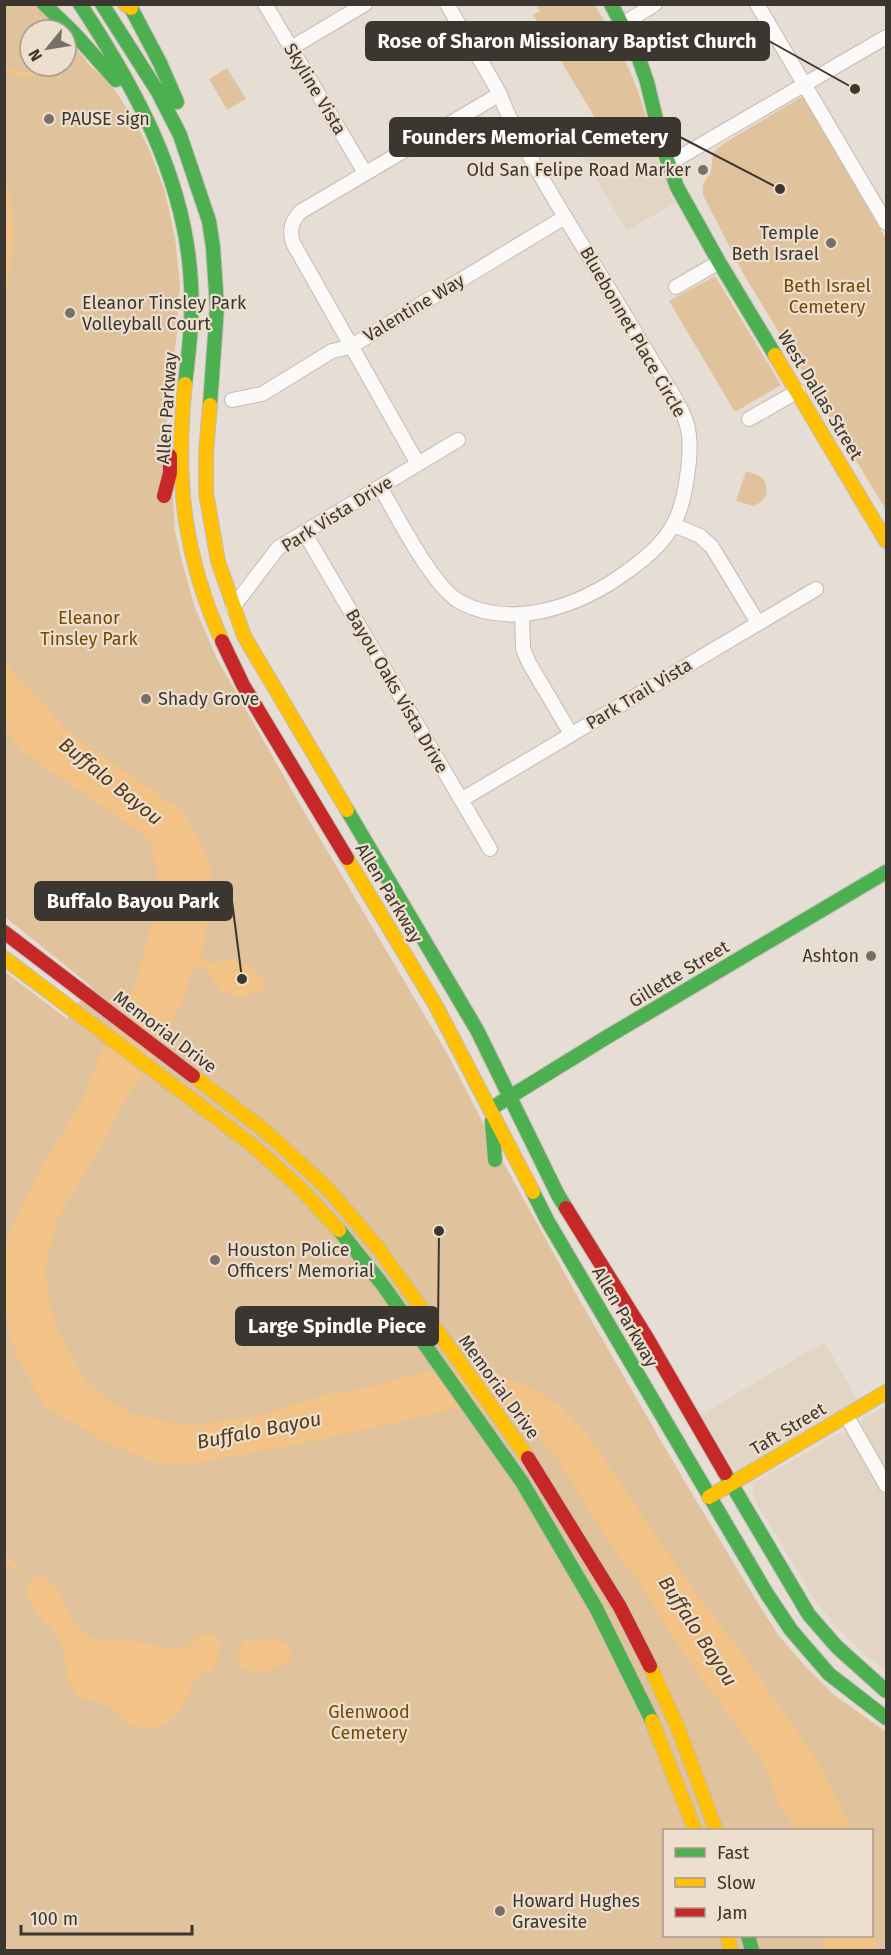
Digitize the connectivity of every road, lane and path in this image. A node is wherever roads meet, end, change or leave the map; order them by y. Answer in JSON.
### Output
{"nodes":[{"id":1,"x":44,"y":4,"type":"edge"},
{"id":2,"x":80,"y":4,"type":"edge"},
{"id":3,"x":102,"y":4,"type":"edge"},
{"id":4,"x":265,"y":4,"type":"edge"},
{"id":5,"x":364,"y":4,"type":"edge"},
{"id":6,"x":447,"y":4,"type":"edge"},
{"id":7,"x":611,"y":4,"type":"edge"},
{"id":8,"x":655,"y":4,"type":"edge"},
{"id":9,"x":758,"y":4,"type":"edge"},
{"id":10,"x":131,"y":5,"type":"edge"},
{"id":11,"x":623,"y":24,"type":"junction"},
{"id":12,"x":886,"y":37,"type":"edge"},
{"id":13,"x":291,"y":48,"type":"junction"},
{"id":14,"x":805,"y":86,"type":"junction"},
{"id":15,"x":500,"y":94,"type":"junction"},
{"id":16,"x":151,"y":126,"type":"junction"},
{"id":17,"x":668,"y":164,"type":"junction"},
{"id":18,"x":364,"y":173,"type":"junction"},
{"id":19,"x":196,"y":178,"type":"junction"},
{"id":20,"x":884,"y":214,"type":"edge"},
{"id":21,"x":565,"y":217,"type":"junction"},
{"id":22,"x":719,"y":262,"type":"junction"},
{"id":23,"x":676,"y":287,"type":"dead end"},
{"id":24,"x":350,"y":347,"type":"junction"},
{"id":25,"x":188,"y":359,"type":"junction"},
{"id":26,"x":798,"y":391,"type":"junction"},
{"id":27,"x":232,"y":400,"type":"dead end"},
{"id":28,"x":749,"y":419,"type":"dead end"},
{"id":29,"x":458,"y":440,"type":"dead end"},
{"id":30,"x":418,"y":464,"type":"junction"},
{"id":31,"x":380,"y":487,"type":"junction"},
{"id":32,"x":164,"y":496,"type":"dead end"},
{"id":33,"x":674,"y":525,"type":"junction"},
{"id":34,"x":304,"y":532,"type":"junction"},
{"id":35,"x":886,"y":541,"type":"edge"},
{"id":36,"x":816,"y":589,"type":"dead end"},
{"id":37,"x":233,"y":607,"type":"junction"},
{"id":38,"x":522,"y":614,"type":"junction"},
{"id":39,"x":758,"y":623,"type":"junction"},
{"id":40,"x":571,"y":734,"type":"junction"},
{"id":41,"x":461,"y":800,"type":"junction"},
{"id":42,"x":490,"y":849,"type":"dead end"},
{"id":43,"x":886,"y":872,"type":"edge"},
{"id":44,"x":4,"y":932,"type":"edge"},
{"id":45,"x":4,"y":958,"type":"edge"},
{"id":46,"x":510,"y":1096,"type":"junction"},
{"id":47,"x":490,"y":1109,"type":"junction"},
{"id":48,"x":495,"y":1160,"type":"dead end"},
{"id":49,"x":886,"y":1392,"type":"edge"},
{"id":50,"x":846,"y":1415,"type":"junction"},
{"id":51,"x":731,"y":1484,"type":"junction"},
{"id":52,"x":886,"y":1485,"type":"edge"},
{"id":53,"x":709,"y":1497,"type":"junction"},
{"id":54,"x":886,"y":1691,"type":"edge"},
{"id":55,"x":886,"y":1718,"type":"edge"},
{"id":56,"x":694,"y":1829,"type":"edge"},
{"id":57,"x":716,"y":1829,"type":"edge"}],
"edges":[{"from":1,"to":16,"type":"main road"},
{"from":2,"to":16,"type":"main road","name":"Allen Parkway"},
{"from":3,"to":19,"type":"main road","name":"Allen Parkway"},
{"from":4,"to":13,"type":"street","name":"Skyline Vista"},
{"from":5,"to":13,"type":"street"},
{"from":6,"to":15,"type":"street","name":"Bluebonnet Place Circle"},
{"from":7,"to":11,"type":"main road","name":"West Dallas Street"},
{"from":8,"to":11,"type":"street"},
{"from":9,"to":14,"type":"street"},
{"from":10,"to":19,"type":"main road"},
{"from":11,"to":17,"type":"main road","name":"West Dallas Street"},
{"from":12,"to":14,"type":"street"},
{"from":13,"to":18,"type":"street","name":"Skyline Vista"},
{"from":14,"to":17,"type":"street"},
{"from":14,"to":20,"type":"street"},
{"from":15,"to":18,"type":"street"},
{"from":15,"to":21,"type":"street","name":"Bluebonnet Place Circle"},
{"from":16,"to":25,"type":"main road","name":"Allen Parkway"},
{"from":17,"to":22,"type":"main road","name":"West Dallas Street"},
{"from":18,"to":24,"type":"street"},
{"from":19,"to":37,"type":"main road","name":"Allen Parkway"},
{"from":21,"to":24,"type":"street","name":"Valentine Way"},
{"from":21,"to":33,"type":"street","name":"Bluebonnet Place Circle"},
{"from":22,"to":23,"type":"street"},
{"from":22,"to":26,"type":"main road","name":"West Dallas Street"},
{"from":24,"to":27,"type":"street","name":"Valentine Way"},
{"from":24,"to":30,"type":"street"},
{"from":25,"to":32,"type":"main road"},
{"from":25,"to":47,"type":"main road","name":"Allen Parkway"},
{"from":26,"to":28,"type":"street"},
{"from":26,"to":35,"type":"main road","name":"West Dallas Street"},
{"from":29,"to":30,"type":"street","name":"Park Vista Drive"},
{"from":30,"to":31,"type":"street","name":"Park Vista Drive"},
{"from":31,"to":34,"type":"street","name":"Park Vista Drive"},
{"from":31,"to":38,"type":"street","name":"Bluebonnet Place Circle"},
{"from":33,"to":38,"type":"street","name":"Bluebonnet Place Circle"},
{"from":33,"to":39,"type":"street"},
{"from":34,"to":37,"type":"street","name":"Park Vista Drive"},
{"from":34,"to":41,"type":"street","name":"Bayou Oaks Vista Drive"},
{"from":36,"to":39,"type":"street","name":"Park Trail Vista"},
{"from":37,"to":46,"type":"main road","name":"Allen Parkway"},
{"from":38,"to":40,"type":"street"},
{"from":39,"to":40,"type":"street","name":"Park Trail Vista"},
{"from":40,"to":41,"type":"street","name":"Park Trail Vista"},
{"from":41,"to":42,"type":"street","name":"Bayou Oaks Vista Drive"},
{"from":43,"to":46,"type":"main road","name":"Gillette Street"},
{"from":44,"to":57,"type":"main road","name":"Memorial Drive"},
{"from":45,"to":56,"type":"main road","name":"Memorial Drive"},
{"from":46,"to":47,"type":"main road","name":"Gillette Street"},
{"from":46,"to":51,"type":"main road","name":"Allen Parkway"},
{"from":47,"to":48,"type":"main road"},
{"from":47,"to":53,"type":"main road","name":"Allen Parkway"},
{"from":49,"to":50,"type":"main road","name":"Taft Street"},
{"from":50,"to":51,"type":"main road","name":"Taft Street"},
{"from":50,"to":52,"type":"street"},
{"from":51,"to":53,"type":"main road","name":"Taft Street"},
{"from":51,"to":54,"type":"main road","name":"Allen Parkway"},
{"from":53,"to":55,"type":"main road","name":"Allen Parkway"}]}
